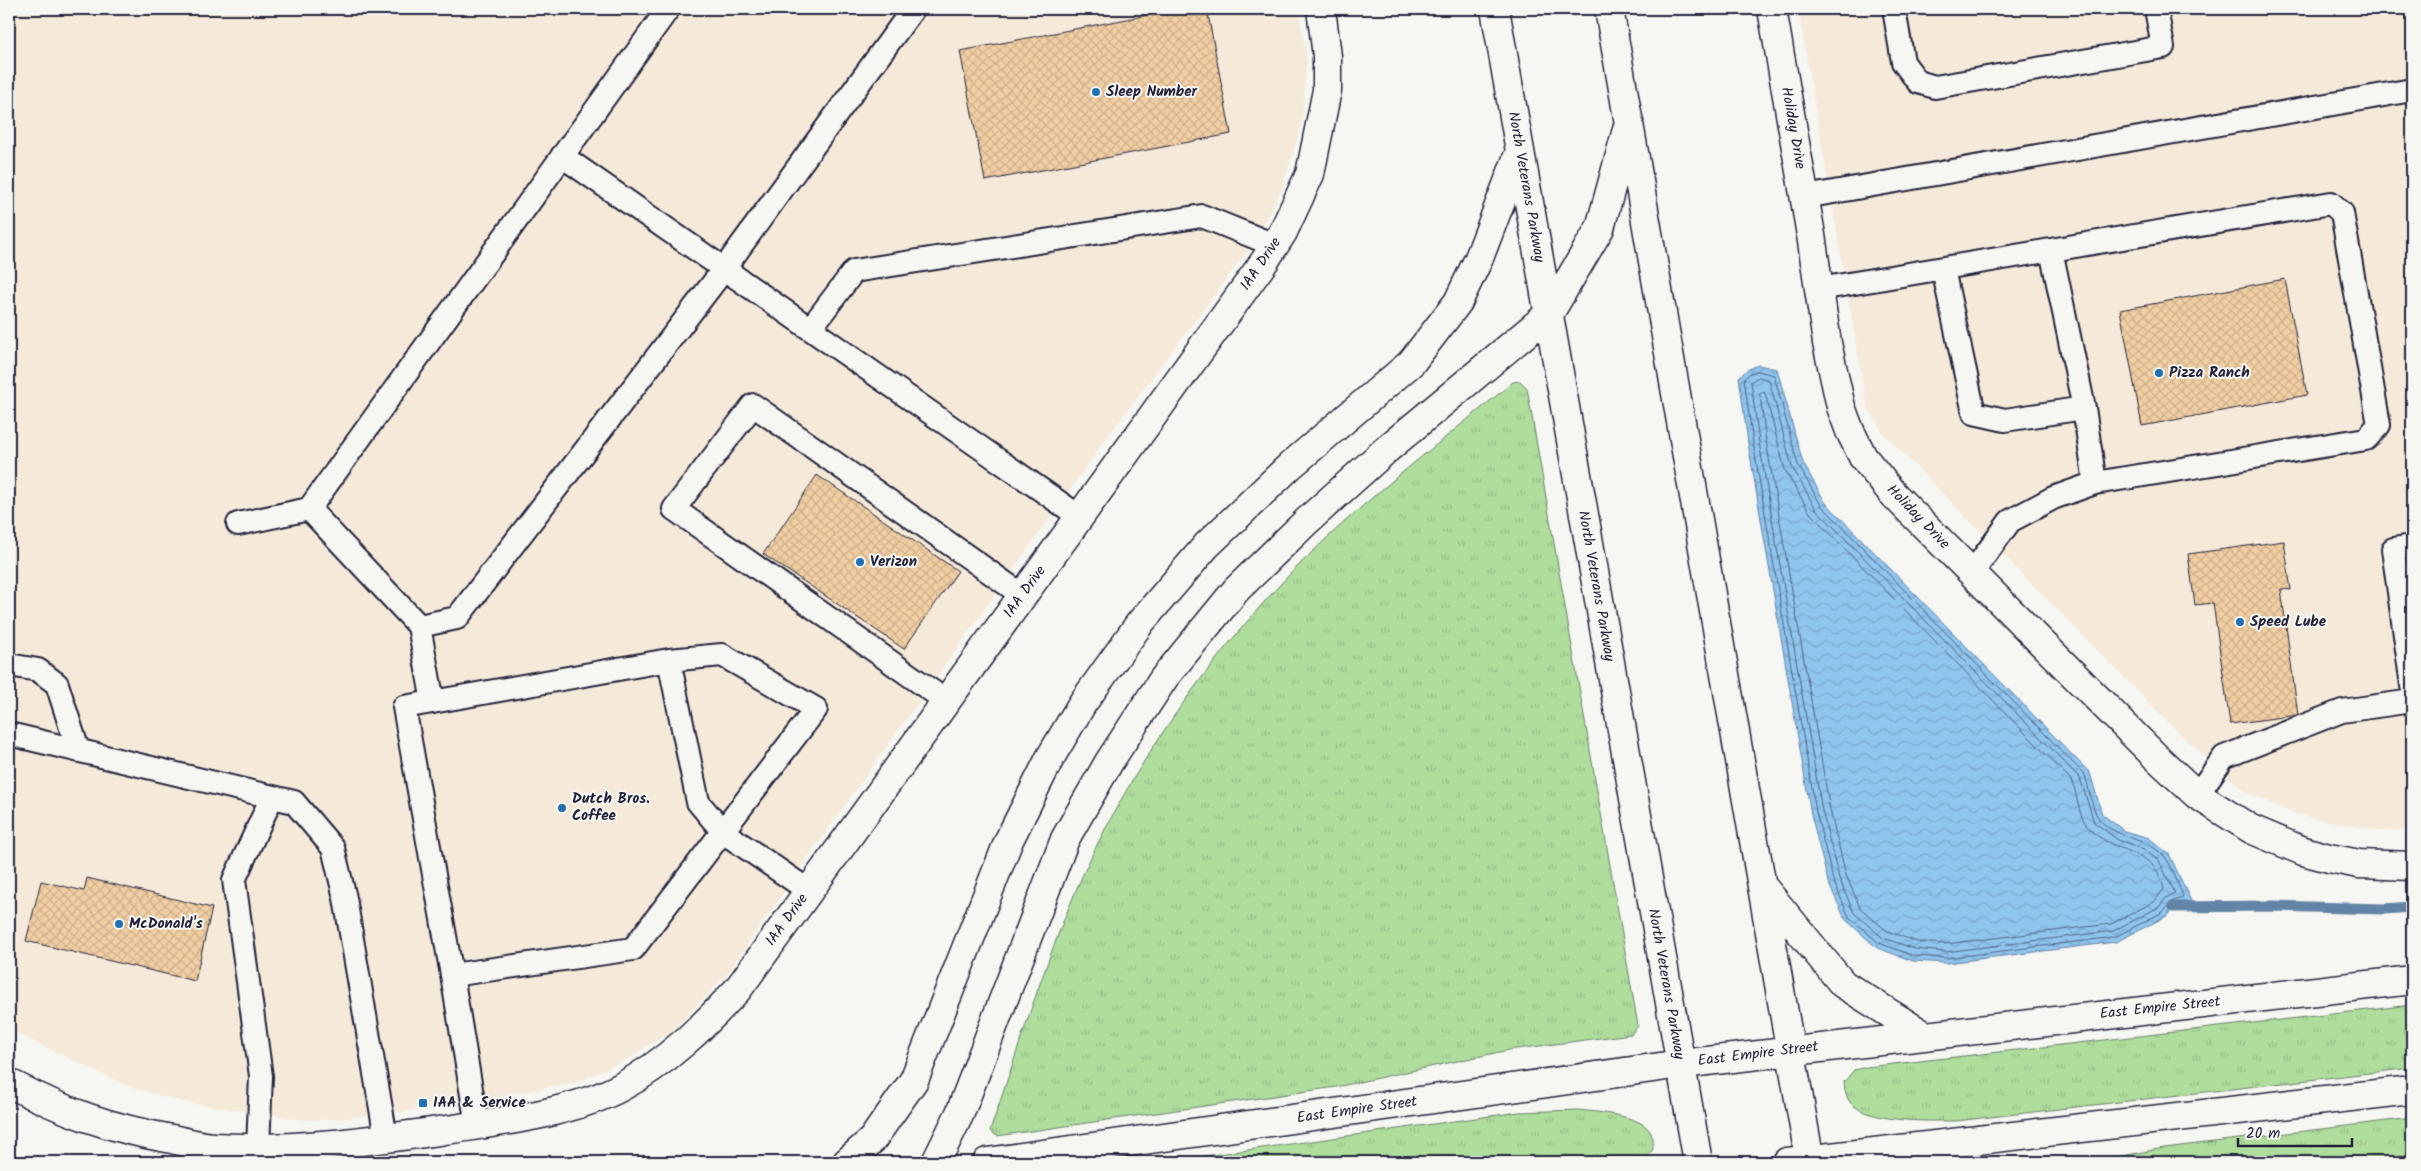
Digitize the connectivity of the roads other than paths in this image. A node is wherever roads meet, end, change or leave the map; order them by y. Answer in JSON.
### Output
{"nodes":[{"id":1,"x":668,"y":9,"type":"edge"},
{"id":2,"x":913,"y":9,"type":"edge"},
{"id":3,"x":1321,"y":9,"type":"edge"},
{"id":4,"x":1495,"y":9,"type":"edge"},
{"id":5,"x":1609,"y":9,"type":"edge"},
{"id":6,"x":1772,"y":9,"type":"edge"},
{"id":7,"x":1894,"y":9,"type":"edge"},
{"id":8,"x":2156,"y":9,"type":"edge"},
{"id":9,"x":2412,"y":90,"type":"edge"},
{"id":10,"x":1629,"y":122,"type":"junction"},
{"id":11,"x":1520,"y":151,"type":"junction"},
{"id":12,"x":562,"y":156,"type":"junction"},
{"id":13,"x":1805,"y":197,"type":"junction"},
{"id":14,"x":1274,"y":245,"type":"junction"},
{"id":15,"x":2051,"y":250,"type":"junction"},
{"id":16,"x":724,"y":269,"type":"junction"},
{"id":17,"x":1943,"y":269,"type":"junction"},
{"id":18,"x":1819,"y":289,"type":"junction"},
{"id":19,"x":1549,"y":314,"type":"junction"},
{"id":20,"x":810,"y":329,"type":"junction"},
{"id":21,"x":2084,"y":408,"type":"junction"},
{"id":22,"x":2095,"y":483,"type":"junction"},
{"id":23,"x":309,"y":509,"type":"junction"},
{"id":24,"x":1080,"y":517,"type":"junction"},
{"id":25,"x":238,"y":524,"type":"dead end"},
{"id":26,"x":2412,"y":546,"type":"edge"},
{"id":27,"x":1972,"y":573,"type":"junction"},
{"id":28,"x":1022,"y":596,"type":"junction"},
{"id":29,"x":419,"y":626,"type":"junction"},
{"id":30,"x":669,"y":660,"type":"junction"},
{"id":31,"x":9,"y":665,"type":"edge"},
{"id":32,"x":2412,"y":686,"type":"edge"},
{"id":33,"x":946,"y":701,"type":"junction"},
{"id":34,"x":2412,"y":701,"type":"edge"},
{"id":35,"x":433,"y":702,"type":"junction"},
{"id":36,"x":9,"y":734,"type":"edge"},
{"id":37,"x":78,"y":750,"type":"junction"},
{"id":38,"x":2197,"y":795,"type":"junction"},
{"id":39,"x":272,"y":796,"type":"junction"},
{"id":40,"x":723,"y":832,"type":"junction"},
{"id":41,"x":2412,"y":866,"type":"edge"},
{"id":42,"x":1761,"y":886,"type":"junction"},
{"id":43,"x":809,"y":891,"type":"junction"},
{"id":44,"x":452,"y":976,"type":"junction"},
{"id":45,"x":2412,"y":980,"type":"edge"},
{"id":46,"x":1924,"y":1035,"type":"junction"},
{"id":47,"x":1789,"y":1051,"type":"junction"},
{"id":48,"x":1681,"y":1064,"type":"junction"},
{"id":49,"x":9,"y":1083,"type":"edge"},
{"id":50,"x":2412,"y":1090,"type":"edge"},
{"id":51,"x":477,"y":1125,"type":"junction"},
{"id":52,"x":386,"y":1138,"type":"junction"},
{"id":53,"x":258,"y":1148,"type":"junction"},
{"id":54,"x":1802,"y":1161,"type":"edge"},
{"id":55,"x":847,"y":1162,"type":"edge"},
{"id":56,"x":936,"y":1162,"type":"edge"},
{"id":57,"x":987,"y":1162,"type":"edge"},
{"id":58,"x":1698,"y":1162,"type":"edge"}],
"edges":[{"from":1,"to":12,"type":"lane"},
{"from":2,"to":16,"type":"lane"},
{"from":3,"to":14,"type":"main road","name":"IAA Drive"},
{"from":4,"to":11,"type":"main road","name":"North Veterans Parkway"},
{"from":5,"to":10,"type":"main road"},
{"from":6,"to":13,"type":"main road","name":"Holiday Drive"},
{"from":7,"to":8,"type":"lane"},
{"from":9,"to":13,"type":"lane"},
{"from":10,"to":19,"type":"main road"},
{"from":10,"to":42,"type":"main road"},
{"from":11,"to":19,"type":"main road","name":"North Veterans Parkway"},
{"from":11,"to":55,"type":"main road"},
{"from":12,"to":16,"type":"lane"},
{"from":12,"to":23,"type":"lane"},
{"from":13,"to":18,"type":"main road","name":"Holiday Drive"},
{"from":14,"to":20,"type":"lane"},
{"from":14,"to":24,"type":"main road","name":"IAA Drive"},
{"from":15,"to":17,"type":"lane"},
{"from":15,"to":21,"type":"lane"},
{"from":15,"to":22,"type":"lane"},
{"from":16,"to":20,"type":"lane"},
{"from":16,"to":29,"type":"lane"},
{"from":17,"to":18,"type":"lane"},
{"from":17,"to":21,"type":"lane"},
{"from":18,"to":27,"type":"main road","name":"Holiday Drive"},
{"from":19,"to":48,"type":"main road","name":"North Veterans Parkway"},
{"from":19,"to":56,"type":"main road"},
{"from":20,"to":24,"type":"lane"},
{"from":21,"to":22,"type":"lane"},
{"from":22,"to":27,"type":"lane"},
{"from":23,"to":25,"type":"lane"},
{"from":23,"to":29,"type":"lane"},
{"from":24,"to":28,"type":"main road","name":"IAA Drive"},
{"from":26,"to":32,"type":"lane"},
{"from":27,"to":38,"type":"main road","name":"Holiday Drive"},
{"from":28,"to":33,"type":"main road","name":"IAA Drive"},
{"from":28,"to":33,"type":"lane"},
{"from":29,"to":35,"type":"lane"},
{"from":30,"to":35,"type":"lane"},
{"from":30,"to":40,"type":"lane"},
{"from":30,"to":40,"type":"lane"},
{"from":31,"to":37,"type":"lane"},
{"from":33,"to":43,"type":"main road","name":"IAA Drive"},
{"from":34,"to":38,"type":"lane"},
{"from":35,"to":44,"type":"lane"},
{"from":36,"to":37,"type":"lane"},
{"from":37,"to":39,"type":"lane"},
{"from":38,"to":41,"type":"main road","name":"Holiday Drive"},
{"from":39,"to":52,"type":"lane"},
{"from":39,"to":53,"type":"lane"},
{"from":40,"to":43,"type":"lane"},
{"from":40,"to":44,"type":"lane"},
{"from":42,"to":46,"type":"main road"},
{"from":42,"to":47,"type":"main road"},
{"from":43,"to":51,"type":"main road","name":"IAA Drive"},
{"from":44,"to":51,"type":"lane"},
{"from":45,"to":46,"type":"main road","name":"East Empire Street"},
{"from":46,"to":47,"type":"main road","name":"East Empire Street"},
{"from":47,"to":48,"type":"main road","name":"East Empire Street"},
{"from":47,"to":54,"type":"main road"},
{"from":48,"to":57,"type":"main road","name":"East Empire Street"},
{"from":48,"to":58,"type":"main road","name":"North Veterans Parkway"},
{"from":49,"to":53,"type":"main road","name":"IAA Drive"},
{"from":50,"to":54,"type":"main road"},
{"from":51,"to":52,"type":"main road","name":"IAA Drive"},
{"from":52,"to":53,"type":"main road","name":"IAA Drive"}]}
